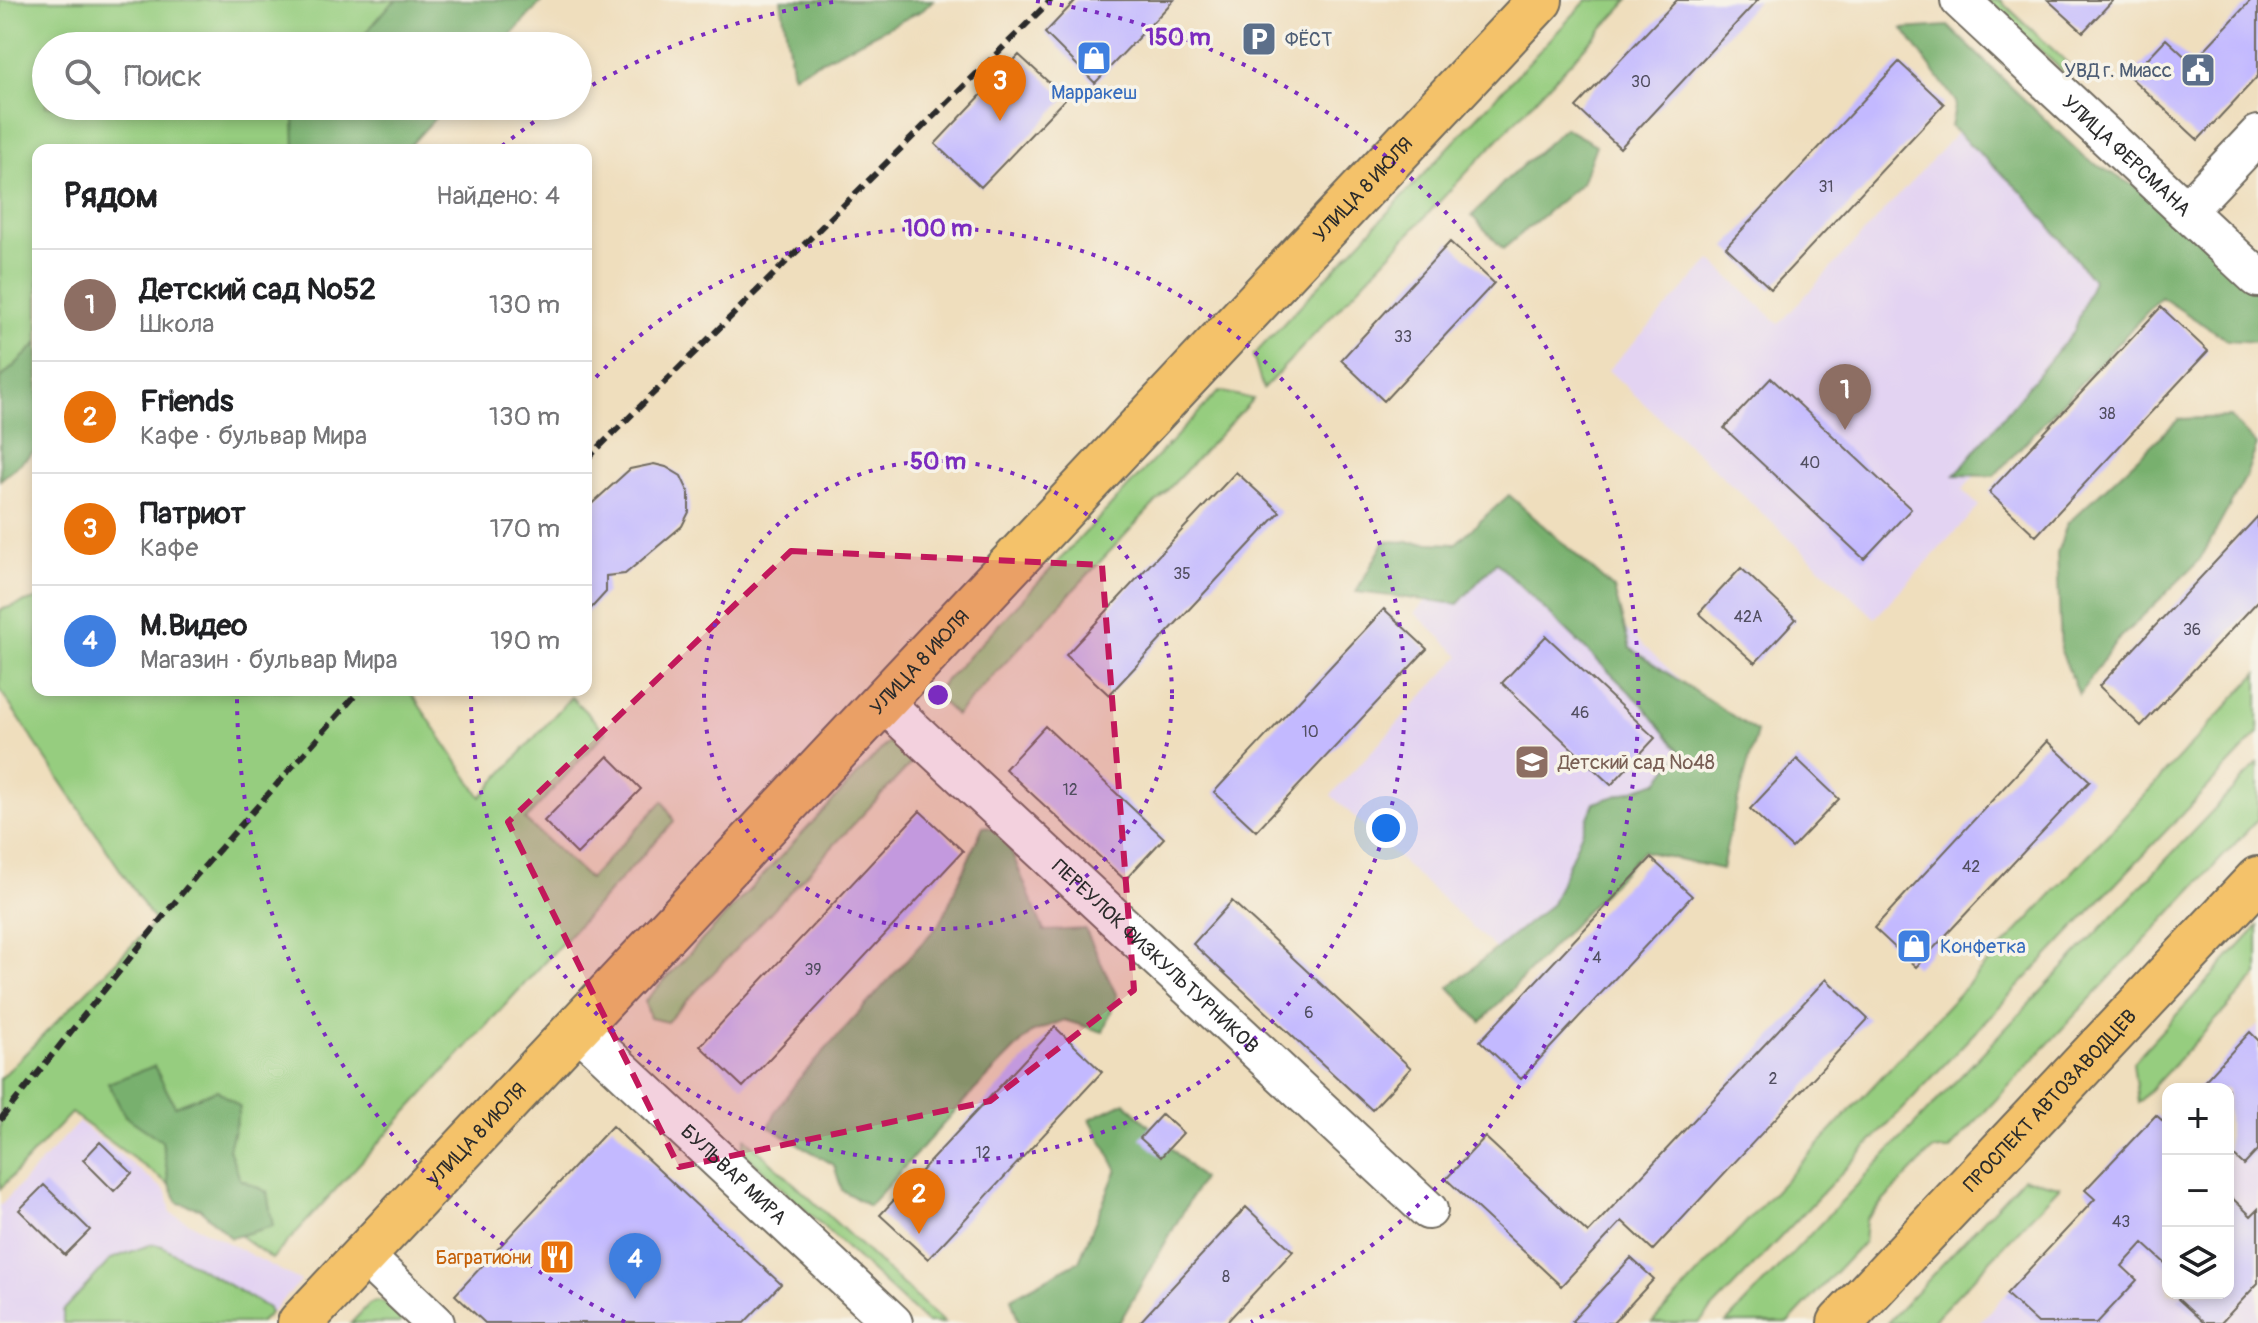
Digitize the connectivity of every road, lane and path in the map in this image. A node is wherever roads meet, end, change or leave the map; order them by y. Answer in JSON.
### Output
{"nodes":[{"id":1,"x":1540,"y":0,"type":"edge"},
{"id":2,"x":1960,"y":0,"type":"edge"},
{"id":3,"x":2258,"y":135,"type":"edge"},
{"id":4,"x":2186,"y":211,"type":"junction"},
{"id":5,"x":2258,"y":278,"type":"edge"},
{"id":6,"x":882,"y":701,"type":"junction"},
{"id":7,"x":2258,"y":879,"type":"edge"},
{"id":8,"x":576,"y":1027,"type":"junction"},
{"id":9,"x":1428,"y":1210,"type":"dead end"},
{"id":10,"x":364,"y":1256,"type":"junction"},
{"id":11,"x":300,"y":1323,"type":"edge"},
{"id":12,"x":435,"y":1323,"type":"edge"},
{"id":13,"x":893,"y":1323,"type":"edge"},
{"id":14,"x":1840,"y":1323,"type":"edge"}],
"edges":[{"from":1,"to":6,"type":"main road","name":"УЛИЦА 8 ИЮЛЯ"},
{"from":2,"to":4,"type":"street","name":"УЛИЦА ФЕРСМАНА"},
{"from":3,"to":4,"type":"street"},
{"from":4,"to":5,"type":"street","name":"УЛИЦА ФЕРСМАНА"},
{"from":6,"to":8,"type":"main road","name":"УЛИЦА 8 ИЮЛЯ"},
{"from":6,"to":9,"type":"street","name":"ПЕРЕУЛОК ФИЗКУЛЬТУРНИКОВ"},
{"from":7,"to":14,"type":"main road","name":"ПРОСПЕКТ АВТОЗАВОДЦЕВ"},
{"from":8,"to":10,"type":"main road","name":"УЛИЦА 8 ИЮЛЯ"},
{"from":8,"to":13,"type":"street","name":"БУЛЬВАР МИРА"},
{"from":10,"to":11,"type":"main road","name":"УЛИЦА 8 ИЮЛЯ"},
{"from":10,"to":12,"type":"street"}]}
